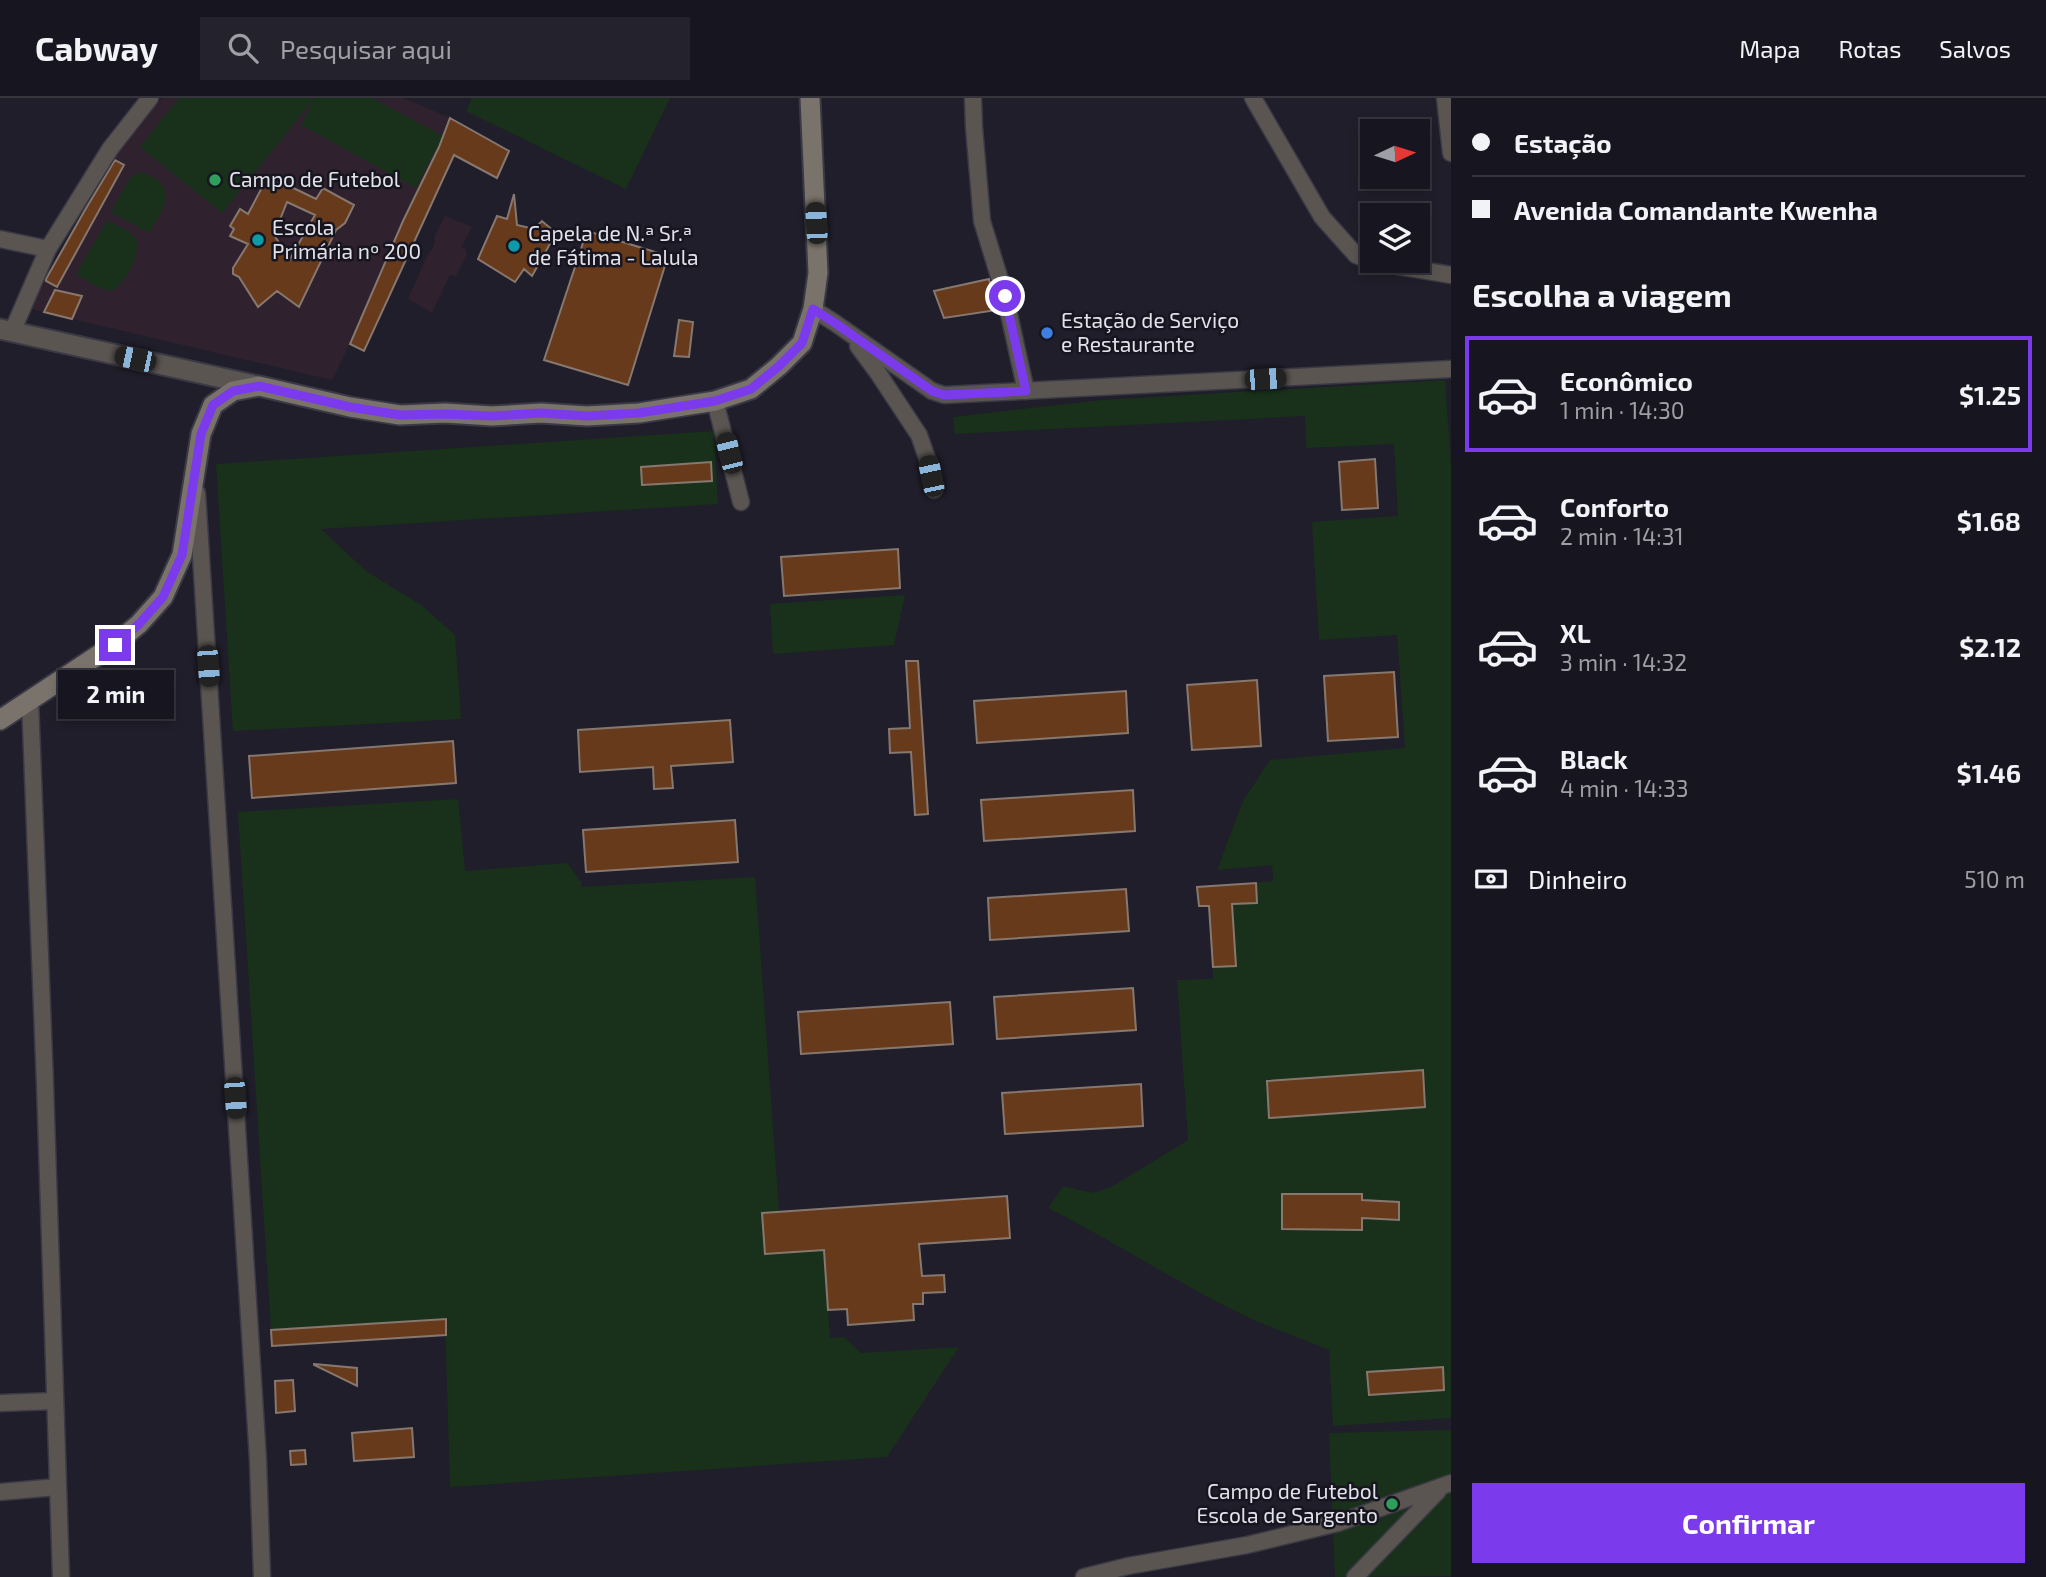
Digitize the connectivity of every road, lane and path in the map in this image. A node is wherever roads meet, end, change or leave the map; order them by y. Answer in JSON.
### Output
{"nodes":[{"id":1,"x":150,"y":98,"type":"edge"},
{"id":2,"x":810,"y":98,"type":"edge"},
{"id":3,"x":973,"y":98,"type":"edge"},
{"id":4,"x":1252,"y":98,"type":"edge"},
{"id":5,"x":1445,"y":98,"type":"edge"},
{"id":6,"x":1451,"y":153,"type":"edge"},
{"id":7,"x":0,"y":239,"type":"edge"},
{"id":8,"x":48,"y":249,"type":"junction"},
{"id":9,"x":1451,"y":275,"type":"edge"},
{"id":10,"x":813,"y":309,"type":"junction"},
{"id":11,"x":6,"y":330,"type":"edge"},
{"id":12,"x":846,"y":331,"type":"junction"},
{"id":13,"x":1451,"y":369,"type":"edge"},
{"id":14,"x":259,"y":386,"type":"junction"},
{"id":15,"x":1026,"y":391,"type":"junction"},
{"id":16,"x":715,"y":401,"type":"junction"},
{"id":17,"x":196,"y":476,"type":"junction"},
{"id":18,"x":934,"y":490,"type":"dead end"},
{"id":19,"x":741,"y":502,"type":"dead end"},
{"id":20,"x":30,"y":700,"type":"junction"},
{"id":21,"x":0,"y":720,"type":"edge"},
{"id":22,"x":54,"y":1401,"type":"junction"},
{"id":23,"x":0,"y":1403,"type":"edge"},
{"id":24,"x":1446,"y":1485,"type":"edge"},
{"id":25,"x":57,"y":1488,"type":"junction"},
{"id":26,"x":0,"y":1492,"type":"edge"},
{"id":27,"x":61,"y":1577,"type":"edge"},
{"id":28,"x":262,"y":1577,"type":"edge"},
{"id":29,"x":1084,"y":1577,"type":"edge"},
{"id":30,"x":1355,"y":1577,"type":"edge"}],
"edges":[{"from":1,"to":8,"type":"street"},
{"from":2,"to":10,"type":"main road"},
{"from":3,"to":15,"type":"street"},
{"from":4,"to":9,"type":"street"},
{"from":5,"to":6,"type":"street"},
{"from":7,"to":8,"type":"street"},
{"from":8,"to":11,"type":"street"},
{"from":10,"to":12,"type":"street"},
{"from":10,"to":16,"type":"main road"},
{"from":11,"to":14,"type":"street"},
{"from":12,"to":15,"type":"street"},
{"from":12,"to":18,"type":"street"},
{"from":13,"to":15,"type":"street"},
{"from":14,"to":16,"type":"main road"},
{"from":14,"to":17,"type":"main road"},
{"from":16,"to":19,"type":"street"},
{"from":17,"to":20,"type":"main road"},
{"from":17,"to":28,"type":"street"},
{"from":20,"to":21,"type":"main road"},
{"from":20,"to":22,"type":"street"},
{"from":22,"to":23,"type":"street"},
{"from":22,"to":25,"type":"street"},
{"from":24,"to":29,"type":"street"},
{"from":24,"to":30,"type":"street"},
{"from":25,"to":26,"type":"street"},
{"from":25,"to":27,"type":"street"}]}
